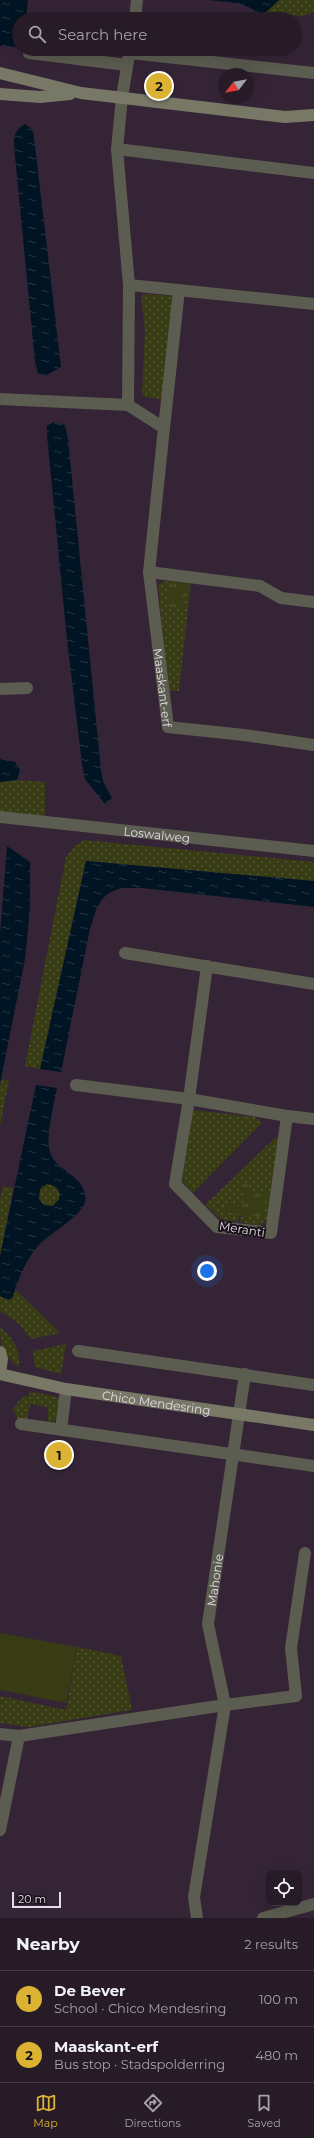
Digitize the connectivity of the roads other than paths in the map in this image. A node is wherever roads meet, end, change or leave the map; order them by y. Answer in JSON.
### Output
{"nodes":[{"id":1,"x":138,"y":0,"type":"edge"},
{"id":2,"x":136,"y":12,"type":"edge"},
{"id":3,"x":54,"y":56,"type":"edge"},
{"id":4,"x":129,"y":56,"type":"edge"},
{"id":5,"x":172,"y":56,"type":"edge"},
{"id":6,"x":127,"y":65,"type":"junction"},
{"id":7,"x":0,"y":73,"type":"edge"},
{"id":8,"x":314,"y":73,"type":"edge"},
{"id":9,"x":81,"y":93,"type":"junction"},
{"id":10,"x":0,"y":94,"type":"edge"},
{"id":11,"x":122,"y":97,"type":"junction"},
{"id":12,"x":314,"y":115,"type":"edge"},
{"id":13,"x":117,"y":149,"type":"junction"},
{"id":14,"x":314,"y":173,"type":"edge"},
{"id":15,"x":129,"y":284,"type":"junction"},
{"id":16,"x":179,"y":290,"type":"junction"},
{"id":17,"x":314,"y":304,"type":"edge"},
{"id":18,"x":0,"y":399,"type":"edge"},
{"id":19,"x":128,"y":405,"type":"junction"},
{"id":20,"x":164,"y":428,"type":"junction"},
{"id":21,"x":149,"y":572,"type":"junction"},
{"id":22,"x":314,"y":602,"type":"edge"},
{"id":23,"x":27,"y":688,"type":"dead end"},
{"id":24,"x":0,"y":689,"type":"edge"},
{"id":25,"x":314,"y":745,"type":"edge"},
{"id":26,"x":0,"y":818,"type":"edge"},
{"id":27,"x":314,"y":851,"type":"edge"},
{"id":28,"x":125,"y":953,"type":"dead end"},
{"id":29,"x":207,"y":966,"type":"junction"},
{"id":30,"x":314,"y":984,"type":"edge"},
{"id":31,"x":76,"y":1084,"type":"dead end"},
{"id":32,"x":189,"y":1099,"type":"junction"},
{"id":33,"x":287,"y":1116,"type":"junction"},
{"id":34,"x":314,"y":1119,"type":"edge"},
{"id":35,"x":78,"y":1351,"type":"dead end"},
{"id":36,"x":0,"y":1352,"type":"edge"},
{"id":37,"x":0,"y":1374,"type":"edge"},
{"id":38,"x":245,"y":1374,"type":"junction"},
{"id":39,"x":314,"y":1385,"type":"edge"},
{"id":40,"x":66,"y":1389,"type":"junction"},
{"id":41,"x":239,"y":1414,"type":"junction"},
{"id":42,"x":21,"y":1424,"type":"dead end"},
{"id":43,"x":314,"y":1426,"type":"edge"},
{"id":44,"x":61,"y":1430,"type":"junction"},
{"id":45,"x":233,"y":1454,"type":"junction"},
{"id":46,"x":314,"y":1466,"type":"edge"},
{"id":47,"x":305,"y":1553,"type":"dead end"},
{"id":48,"x":225,"y":1704,"type":"junction"},
{"id":49,"x":0,"y":1734,"type":"edge"},
{"id":50,"x":19,"y":1736,"type":"junction"},
{"id":51,"x":0,"y":1830,"type":"edge"},
{"id":52,"x":314,"y":1904,"type":"edge"},
{"id":53,"x":197,"y":1918,"type":"edge"},
{"id":54,"x":263,"y":1918,"type":"edge"}],
"edges":[{"from":1,"to":2,"type":"street"},
{"from":3,"to":6,"type":"street"},
{"from":4,"to":6,"type":"street"},
{"from":5,"to":8,"type":"street"},
{"from":6,"to":11,"type":"street"},
{"from":7,"to":9,"type":"street"},
{"from":9,"to":10,"type":"street"},
{"from":9,"to":11,"type":"street"},
{"from":11,"to":12,"type":"street"},
{"from":11,"to":13,"type":"street"},
{"from":13,"to":14,"type":"street"},
{"from":13,"to":15,"type":"street"},
{"from":15,"to":16,"type":"street"},
{"from":15,"to":19,"type":"street"},
{"from":16,"to":17,"type":"street"},
{"from":16,"to":20,"type":"street","name":"Maaskant-erf"},
{"from":18,"to":19,"type":"street"},
{"from":19,"to":20,"type":"street"},
{"from":20,"to":21,"type":"street","name":"Maaskant-erf"},
{"from":21,"to":22,"type":"street"},
{"from":21,"to":25,"type":"street","name":"Maaskant-erf"},
{"from":23,"to":24,"type":"street"},
{"from":26,"to":27,"type":"street","name":"Loswalweg"},
{"from":28,"to":29,"type":"street"},
{"from":29,"to":30,"type":"street"},
{"from":29,"to":32,"type":"street","name":"Meranti"},
{"from":31,"to":32,"type":"street"},
{"from":32,"to":33,"type":"street"},
{"from":32,"to":33,"type":"street","name":"Meranti"},
{"from":33,"to":34,"type":"street"},
{"from":35,"to":38,"type":"street"},
{"from":36,"to":37,"type":"street"},
{"from":37,"to":40,"type":"street","name":"Chico Mendesring"},
{"from":38,"to":39,"type":"street"},
{"from":38,"to":41,"type":"street","name":"Mahonie"},
{"from":40,"to":41,"type":"street","name":"Chico Mendesring"},
{"from":40,"to":44,"type":"street"},
{"from":41,"to":43,"type":"street","name":"Chico Mendesring"},
{"from":41,"to":45,"type":"street","name":"Mahonie"},
{"from":42,"to":44,"type":"street"},
{"from":44,"to":45,"type":"street"},
{"from":45,"to":46,"type":"street"},
{"from":45,"to":48,"type":"street","name":"Mahonie"},
{"from":47,"to":48,"type":"street"},
{"from":48,"to":50,"type":"street"},
{"from":48,"to":53,"type":"street","name":"Mahonie"},
{"from":49,"to":50,"type":"street"},
{"from":50,"to":51,"type":"street"},
{"from":52,"to":54,"type":"street"}]}
